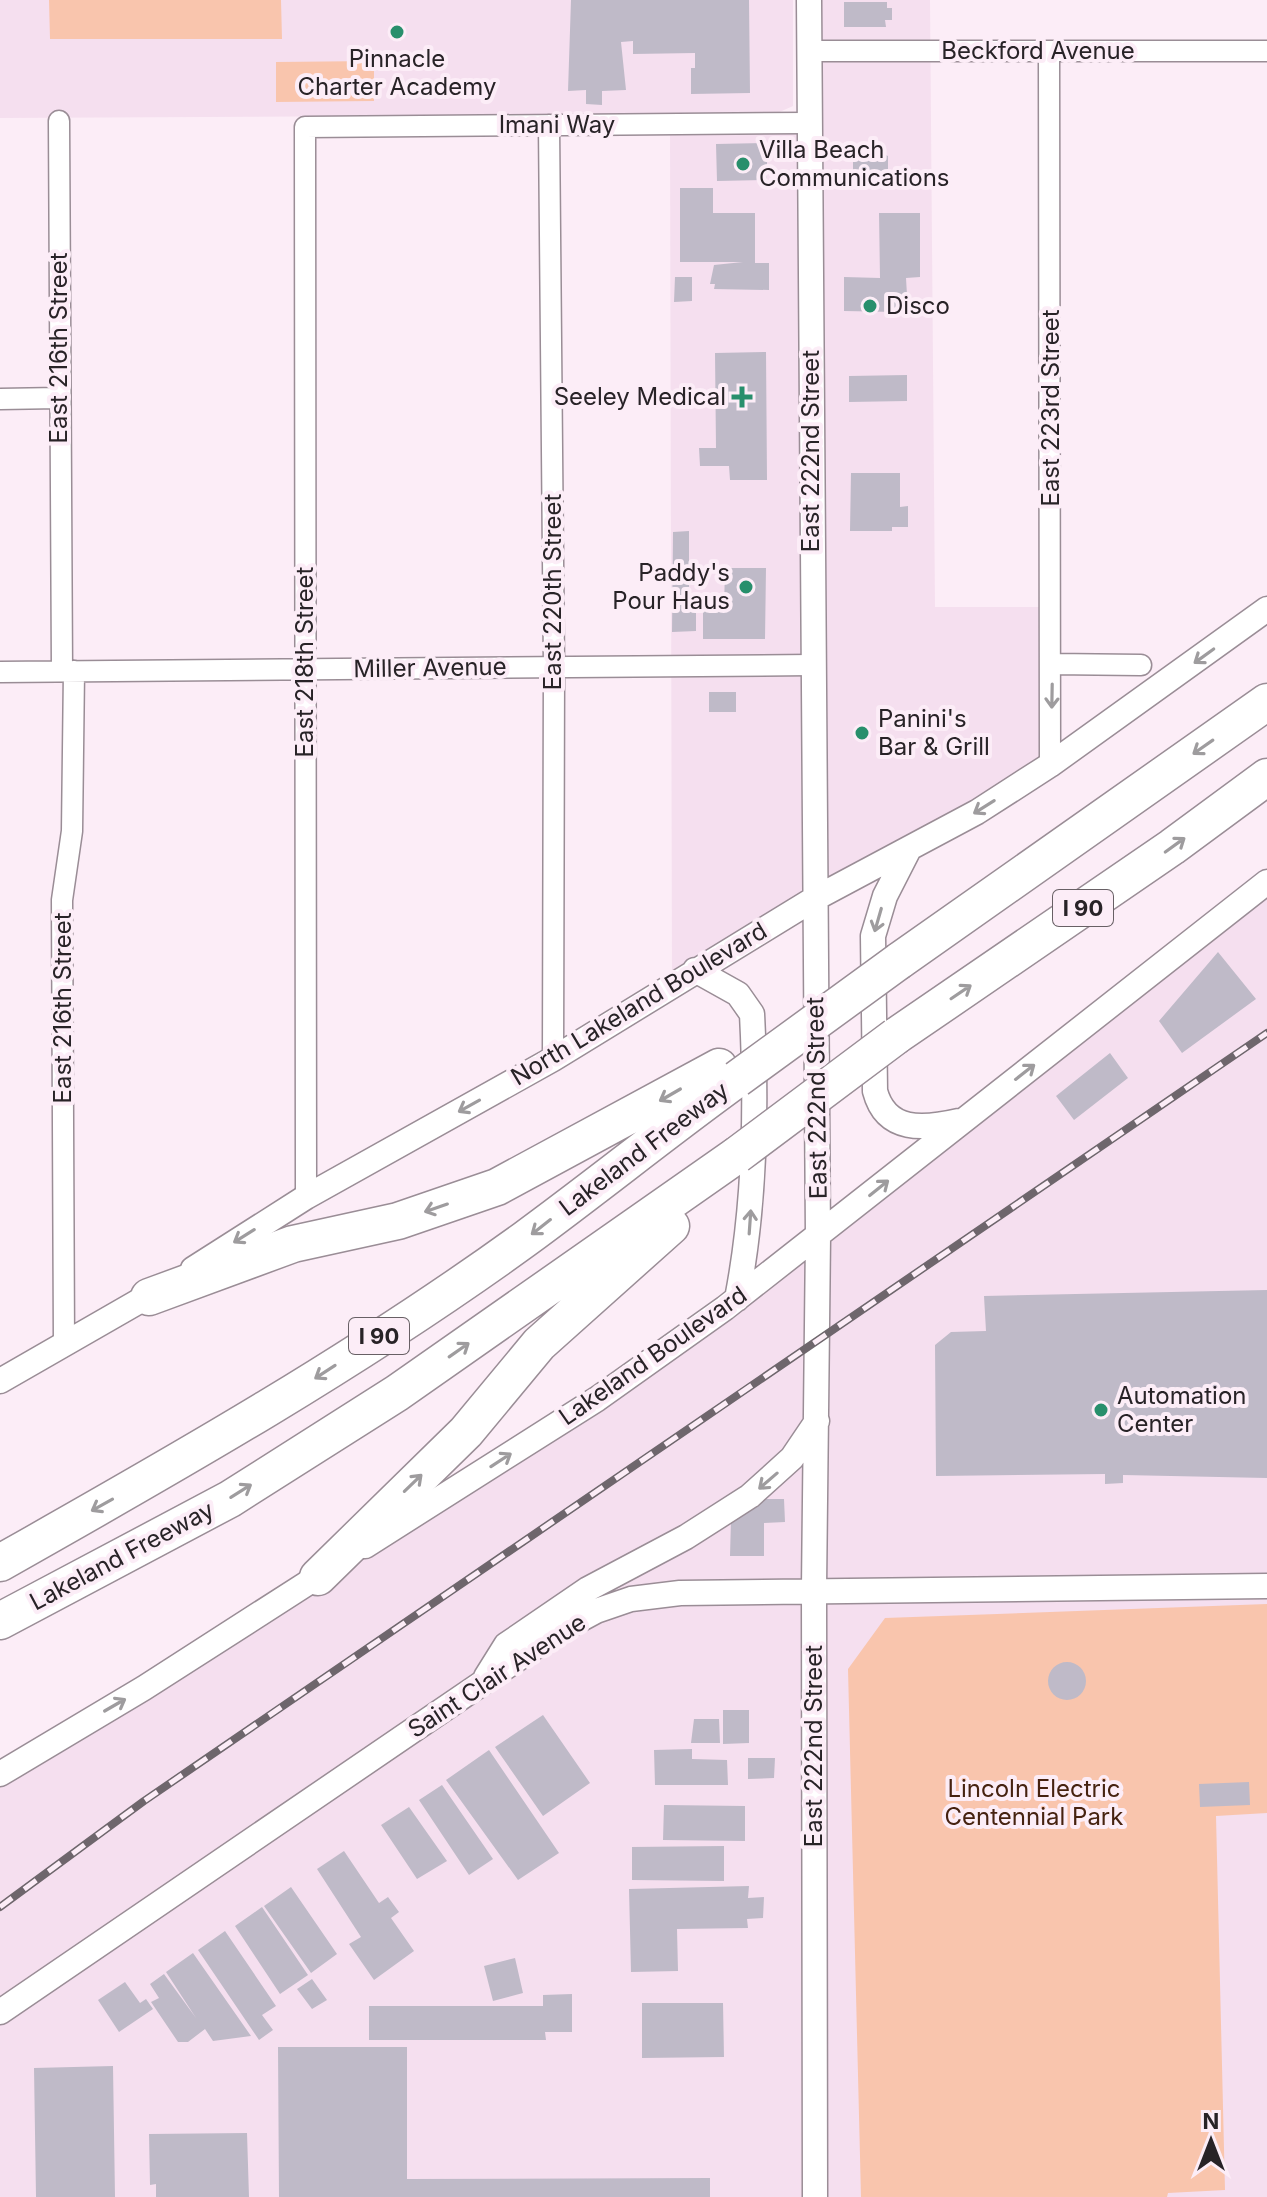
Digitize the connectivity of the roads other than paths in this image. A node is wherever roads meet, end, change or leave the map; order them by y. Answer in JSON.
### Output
{"nodes":[{"id":1,"x":809,"y":0,"type":"edge"},
{"id":2,"x":809,"y":51,"type":"junction"},
{"id":3,"x":1049,"y":51,"type":"junction"},
{"id":4,"x":1267,"y":51,"type":"edge"},
{"id":5,"x":59,"y":121,"type":"dead end"},
{"id":6,"x":809,"y":123,"type":"junction"},
{"id":7,"x":549,"y":125,"type":"junction"},
{"id":8,"x":305,"y":127,"type":"joint"},
{"id":9,"x":58,"y":398,"type":"junction"},
{"id":10,"x":0,"y":399,"type":"edge"},
{"id":11,"x":1267,"y":609,"type":"edge"},
{"id":12,"x":1052,"y":664,"type":"junction"},
{"id":13,"x":812,"y":665,"type":"junction"},
{"id":14,"x":1141,"y":665,"type":"dead end"},
{"id":15,"x":554,"y":667,"type":"junction"},
{"id":16,"x":305,"y":670,"type":"junction"},
{"id":17,"x":68,"y":671,"type":"junction"},
{"id":18,"x":0,"y":672,"type":"edge"},
{"id":19,"x":1267,"y":702,"type":"edge"},
{"id":20,"x":1050,"y":765,"type":"junction"},
{"id":21,"x":1267,"y":777,"type":"edge"},
{"id":22,"x":909,"y":849,"type":"junction"},
{"id":23,"x":1267,"y":882,"type":"edge"},
{"id":24,"x":814,"y":899,"type":"junction"},
{"id":25,"x":695,"y":970,"type":"junction"},
{"id":26,"x":553,"y":1059,"type":"junction"},
{"id":27,"x":738,"y":1068,"type":"junction"},
{"id":28,"x":964,"y":1121,"type":"junction"},
{"id":29,"x":737,"y":1155,"type":"junction"},
{"id":30,"x":306,"y":1197,"type":"junction"},
{"id":31,"x":818,"y":1237,"type":"junction"},
{"id":32,"x":149,"y":1297,"type":"junction"},
{"id":33,"x":737,"y":1299,"type":"junction"},
{"id":34,"x":64,"y":1344,"type":"junction"},
{"id":35,"x":0,"y":1381,"type":"edge"},
{"id":36,"x":817,"y":1421,"type":"junction"},
{"id":37,"x":0,"y":1563,"type":"edge"},
{"id":38,"x":318,"y":1577,"type":"junction"},
{"id":39,"x":1267,"y":1586,"type":"edge"},
{"id":40,"x":814,"y":1590,"type":"junction"},
{"id":41,"x":0,"y":1621,"type":"edge"},
{"id":42,"x":483,"y":1683,"type":"junction"},
{"id":43,"x":0,"y":1774,"type":"edge"},
{"id":44,"x":0,"y":2012,"type":"edge"},
{"id":45,"x":815,"y":2197,"type":"edge"}],
"edges":[{"from":1,"to":2,"type":"street","name":"East 222nd Street"},
{"from":2,"to":3,"type":"street","name":"Beckford Avenue"},
{"from":2,"to":6,"type":"street","name":"East 222nd Street"},
{"from":3,"to":4,"type":"street","name":"Beckford Avenue"},
{"from":3,"to":12,"type":"street","name":"East 223rd Street"},
{"from":5,"to":9,"type":"street","name":"East 216th Street"},
{"from":6,"to":7,"type":"street","name":"Imani Way"},
{"from":6,"to":13,"type":"street","name":"East 222nd Street"},
{"from":7,"to":8,"type":"street","name":"Imani Way"},
{"from":7,"to":15,"type":"street","name":"East 220th Street"},
{"from":8,"to":16,"type":"street","name":"East 218th Street"},
{"from":9,"to":10,"type":"street"},
{"from":9,"to":17,"type":"street","name":"East 216th Street"},
{"from":11,"to":20,"type":"street","name":"North Lakeland Boulevard","one_way":true},
{"from":12,"to":14,"type":"street"},
{"from":12,"to":20,"type":"street","name":"East 223rd Street","one_way":true},
{"from":13,"to":15,"type":"street","name":"Miller Avenue"},
{"from":13,"to":24,"type":"street","name":"East 222nd Street"},
{"from":15,"to":16,"type":"street","name":"Miller Avenue"},
{"from":15,"to":26,"type":"street","name":"East 220th Street"},
{"from":16,"to":17,"type":"street","name":"Miller Avenue"},
{"from":16,"to":30,"type":"street","name":"East 218th Street"},
{"from":17,"to":18,"type":"street","name":"Miller Avenue"},
{"from":17,"to":34,"type":"street","name":"East 216th Street"},
{"from":19,"to":27,"type":"highway","number":"I 90","one_way":true,"bridge":true},
{"from":20,"to":22,"type":"street","name":"North Lakeland Boulevard","one_way":true},
{"from":29,"to":21,"type":"highway","name":"Lakeland Freeway","number":"I 90","one_way":true,"bridge":true},
{"from":22,"to":24,"type":"street","name":"North Lakeland Boulevard"},
{"from":22,"to":28,"type":"street","one_way":true},
{"from":28,"to":23,"type":"street","name":"Lakeland Boulevard","one_way":true},
{"from":24,"to":25,"type":"street","name":"North Lakeland Boulevard"},
{"from":24,"to":31,"type":"street","name":"East 222nd Street"},
{"from":25,"to":26,"type":"street","name":"North Lakeland Boulevard"},
{"from":33,"to":25,"type":"street","one_way":true},
{"from":26,"to":30,"type":"street","name":"North Lakeland Boulevard","one_way":true},
{"from":27,"to":32,"type":"highway","one_way":true},
{"from":27,"to":37,"type":"highway","name":"Lakeland Freeway","number":"I 90","one_way":true},
{"from":31,"to":28,"type":"street","name":"Lakeland Boulevard","one_way":true},
{"from":38,"to":29,"type":"highway","one_way":true},
{"from":41,"to":29,"type":"highway","name":"Lakeland Freeway","number":"I 90","one_way":true},
{"from":30,"to":32,"type":"street","name":"North Lakeland Boulevard","one_way":true},
{"from":31,"to":33,"type":"street","name":"Lakeland Boulevard"},
{"from":31,"to":36,"type":"street","name":"East 222nd Street"},
{"from":32,"to":34,"type":"street","name":"North Lakeland Boulevard"},
{"from":38,"to":33,"type":"street","name":"Lakeland Boulevard","one_way":true},
{"from":34,"to":35,"type":"street","name":"North Lakeland Boulevard"},
{"from":36,"to":40,"type":"street","name":"East 222nd Street"},
{"from":36,"to":42,"type":"street","one_way":true},
{"from":43,"to":38,"type":"street","name":"Lakeland Boulevard","one_way":true},
{"from":39,"to":40,"type":"street","name":"Saint Clair Avenue"},
{"from":40,"to":42,"type":"street","name":"Saint Clair Avenue"},
{"from":40,"to":45,"type":"street","name":"East 222nd Street"},
{"from":42,"to":44,"type":"street","name":"Saint Clair Avenue"}]}
